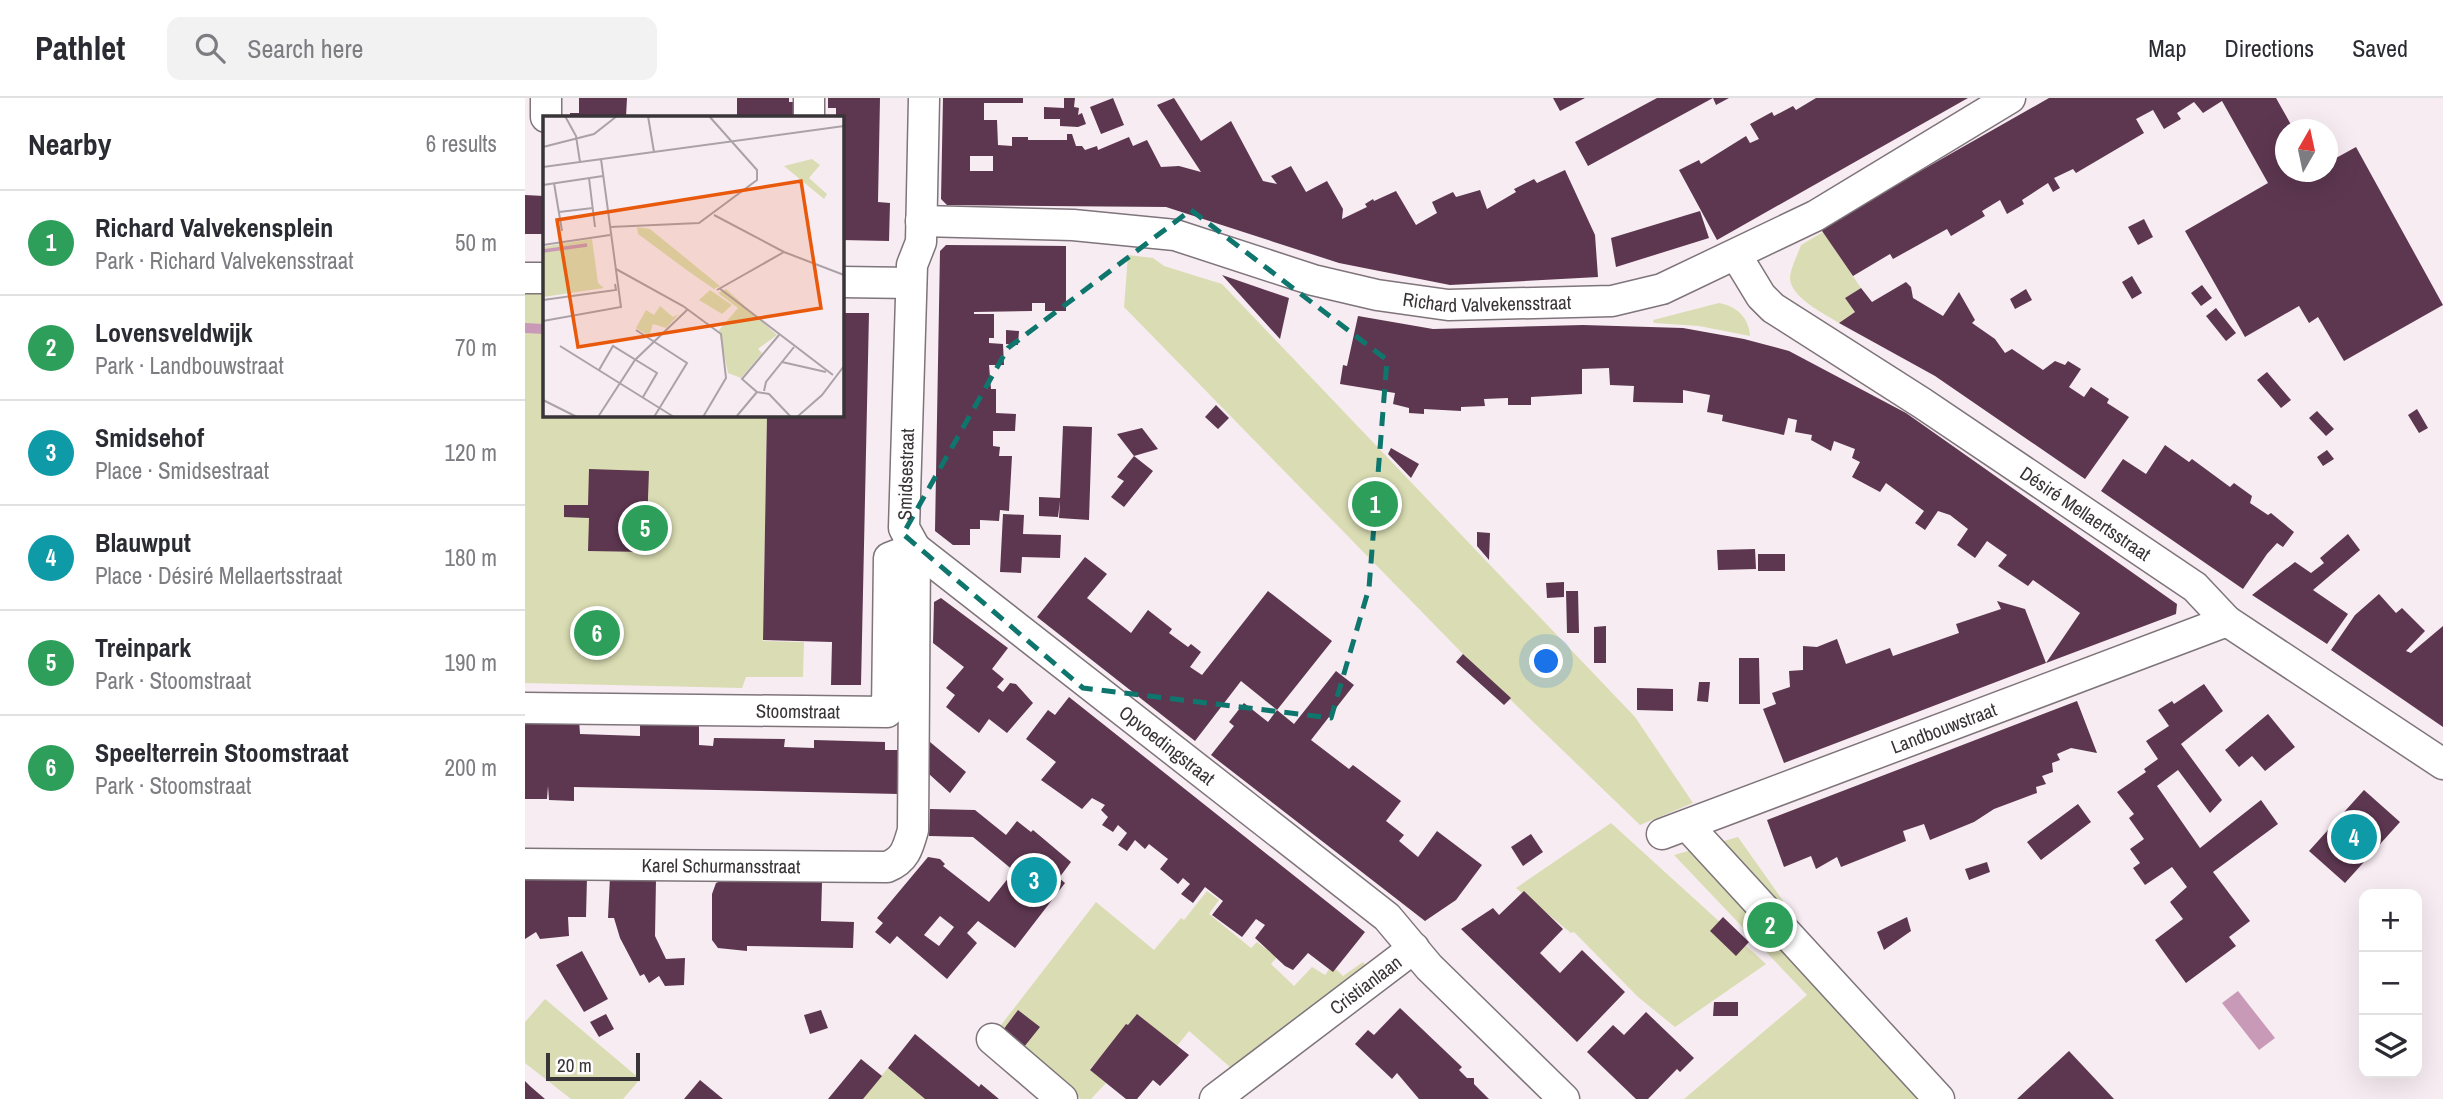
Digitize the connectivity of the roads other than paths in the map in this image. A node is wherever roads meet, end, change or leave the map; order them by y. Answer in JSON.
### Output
{"nodes":[{"id":1,"x":546,"y":98,"type":"edge"},
{"id":2,"x":809,"y":98,"type":"edge"},
{"id":3,"x":924,"y":98,"type":"edge"},
{"id":4,"x":2010,"y":98,"type":"edge"},
{"id":5,"x":546,"y":116,"type":"edge"},
{"id":6,"x":809,"y":116,"type":"edge"},
{"id":7,"x":922,"y":222,"type":"junction"},
{"id":8,"x":1736,"y":255,"type":"junction"},
{"id":9,"x":525,"y":278,"type":"edge"},
{"id":10,"x":543,"y":278,"type":"edge"},
{"id":11,"x":843,"y":282,"type":"edge"},
{"id":12,"x":911,"y":283,"type":"junction"},
{"id":13,"x":915,"y":548,"type":"junction"},
{"id":14,"x":2227,"y":621,"type":"junction"},
{"id":15,"x":525,"y":708,"type":"edge"},
{"id":16,"x":2443,"y":764,"type":"edge"},
{"id":17,"x":908,"y":850,"type":"joint"},
{"id":18,"x":525,"y":864,"type":"edge"},
{"id":19,"x":1414,"y":948,"type":"junction"},
{"id":20,"x":992,"y":1039,"type":"dead end"},
{"id":21,"x":1062,"y":1099,"type":"edge"},
{"id":22,"x":1215,"y":1099,"type":"edge"},
{"id":23,"x":1565,"y":1099,"type":"edge"},
{"id":24,"x":1939,"y":1099,"type":"edge"}],
"edges":[{"from":1,"to":5,"type":"street"},
{"from":2,"to":6,"type":"street"},
{"from":3,"to":7,"type":"street","name":"Smidsestraat"},
{"from":4,"to":8,"type":"street","name":"Richard Valvekensstraat"},
{"from":7,"to":8,"type":"street","name":"Richard Valvekensstraat"},
{"from":7,"to":12,"type":"street","name":"Smidsestraat"},
{"from":8,"to":14,"type":"street","name":"Désiré Mellaertsstraat"},
{"from":9,"to":10,"type":"street"},
{"from":11,"to":12,"type":"street"},
{"from":12,"to":13,"type":"street","name":"Smidsestraat"},
{"from":13,"to":15,"type":"street","name":"Stoomstraat"},
{"from":13,"to":17,"type":"street","name":"Smidsestraat"},
{"from":13,"to":19,"type":"street","name":"Opvoedingstraat"},
{"from":14,"to":16,"type":"street","name":"Désiré Mellaertsstraat"},
{"from":14,"to":24,"type":"street","name":"Landbouwstraat"},
{"from":17,"to":18,"type":"street","name":"Karel Schurmansstraat"},
{"from":19,"to":22,"type":"street","name":"Cristianlaan"},
{"from":19,"to":23,"type":"street","name":"Cristianlaan"},
{"from":20,"to":21,"type":"street"}]}
